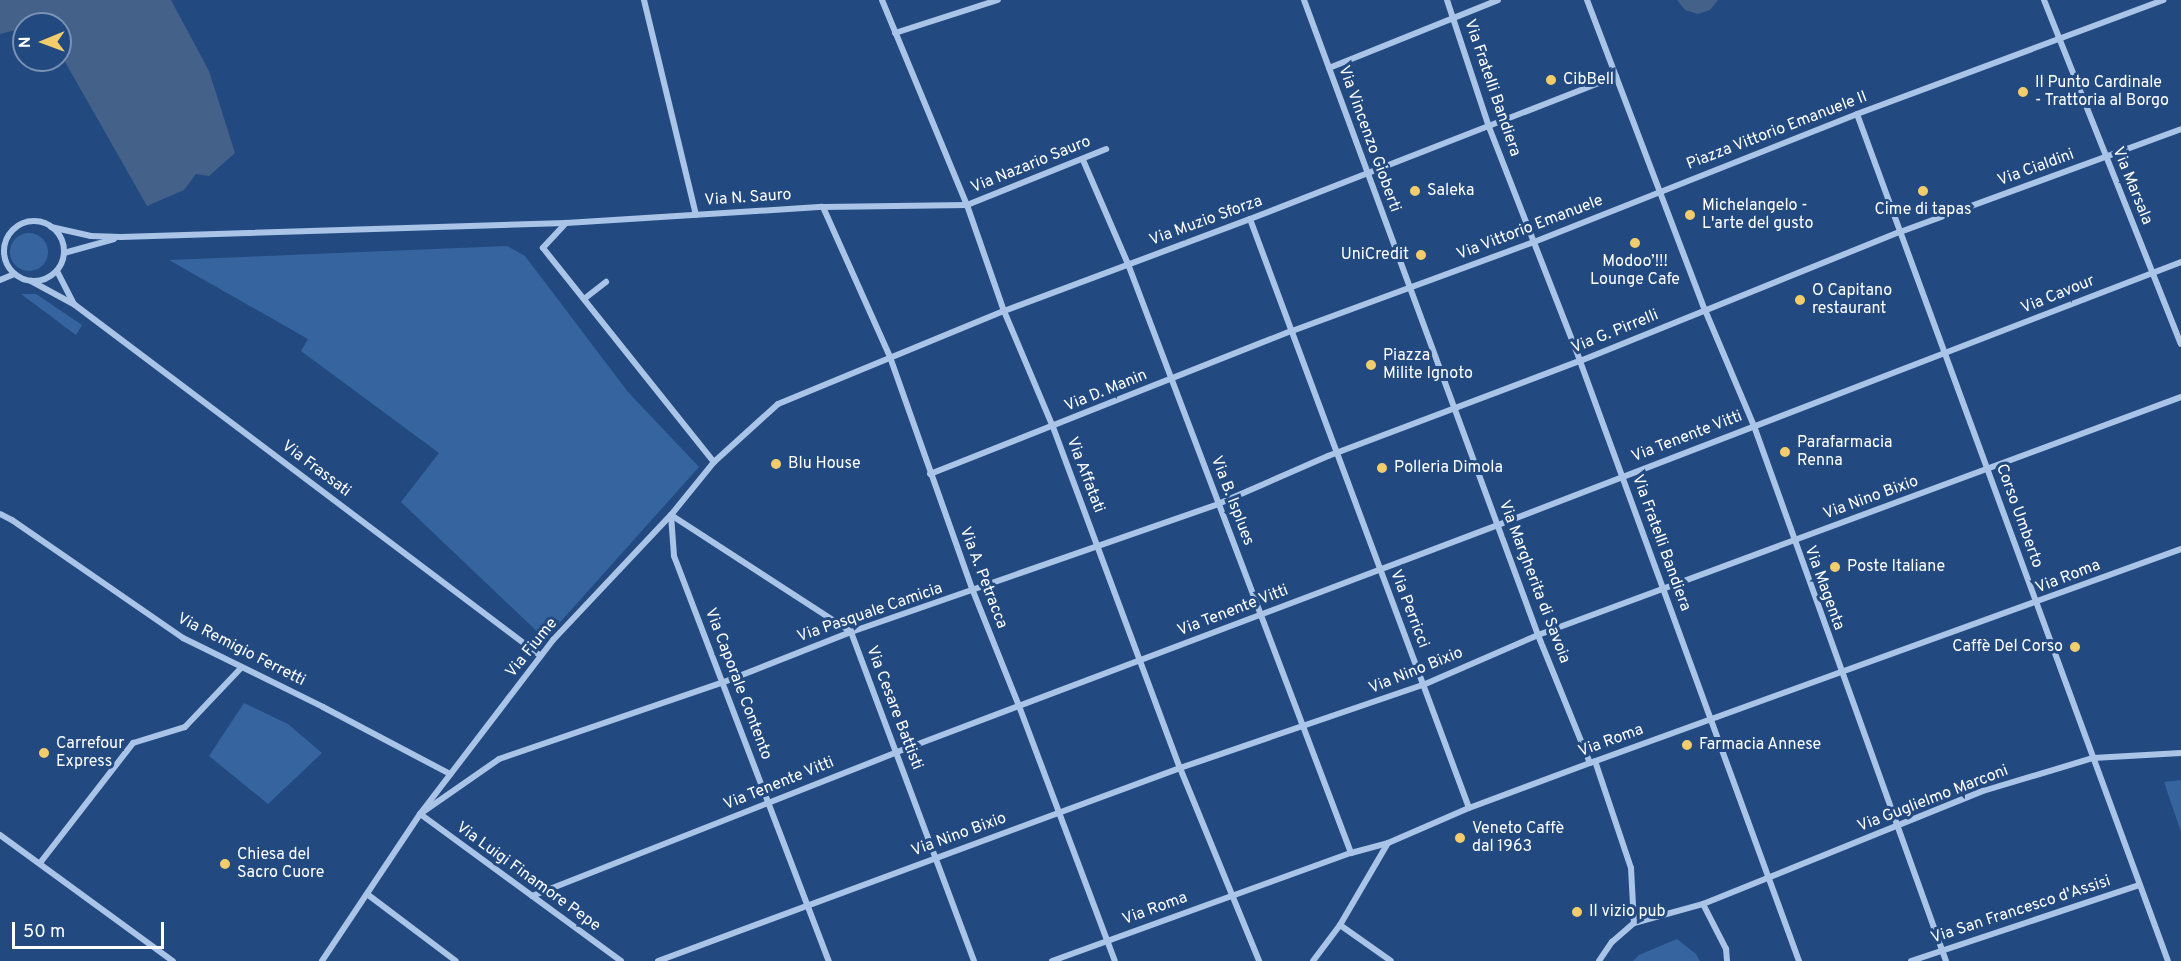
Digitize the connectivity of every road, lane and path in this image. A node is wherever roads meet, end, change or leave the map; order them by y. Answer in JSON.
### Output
{"nodes":[{"id":1,"x":644,"y":0,"type":"edge"},
{"id":2,"x":882,"y":0,"type":"edge"},
{"id":3,"x":998,"y":0,"type":"edge"},
{"id":4,"x":1304,"y":0,"type":"edge"},
{"id":5,"x":1447,"y":0,"type":"edge"},
{"id":6,"x":1498,"y":0,"type":"edge"},
{"id":7,"x":1587,"y":0,"type":"edge"},
{"id":8,"x":2044,"y":0,"type":"edge"},
{"id":9,"x":2163,"y":0,"type":"edge"},
{"id":10,"x":1453,"y":16,"type":"junction"},
{"id":11,"x":895,"y":33,"type":"junction"},
{"id":12,"x":2058,"y":39,"type":"junction"},
{"id":13,"x":1329,"y":68,"type":"junction"},
{"id":14,"x":1616,"y":76,"type":"junction"},
{"id":15,"x":1857,"y":114,"type":"junction"},
{"id":16,"x":1489,"y":127,"type":"junction"},
{"id":17,"x":2181,"y":129,"type":"edge"},
{"id":18,"x":1106,"y":149,"type":"dead end"},
{"id":19,"x":2106,"y":156,"type":"junction"},
{"id":20,"x":1083,"y":160,"type":"junction"},
{"id":21,"x":1367,"y":174,"type":"junction"},
{"id":22,"x":1660,"y":192,"type":"junction"},
{"id":23,"x":967,"y":206,"type":"junction"},
{"id":24,"x":823,"y":207,"type":"junction"},
{"id":25,"x":696,"y":214,"type":"junction"},
{"id":26,"x":1250,"y":219,"type":"junction"},
{"id":27,"x":567,"y":223,"type":"junction"},
{"id":28,"x":51,"y":226,"type":"junction"},
{"id":29,"x":1900,"y":232,"type":"junction"},
{"id":30,"x":7,"y":237,"type":"junction"},
{"id":31,"x":121,"y":237,"type":"junction"},
{"id":32,"x":1534,"y":242,"type":"junction"},
{"id":33,"x":0,"y":246,"type":"edge"},
{"id":34,"x":64,"y":253,"type":"junction"},
{"id":35,"x":2181,"y":262,"type":"edge"},
{"id":36,"x":1128,"y":264,"type":"junction"},
{"id":37,"x":57,"y":271,"type":"junction"},
{"id":38,"x":2152,"y":272,"type":"junction"},
{"id":39,"x":14,"y":274,"type":"junction"},
{"id":40,"x":0,"y":280,"type":"edge"},
{"id":41,"x":31,"y":281,"type":"junction"},
{"id":42,"x":606,"y":282,"type":"dead end"},
{"id":43,"x":1410,"y":288,"type":"junction"},
{"id":44,"x":584,"y":300,"type":"junction"},
{"id":45,"x":75,"y":305,"type":"junction"},
{"id":46,"x":1705,"y":310,"type":"junction"},
{"id":47,"x":1004,"y":311,"type":"junction"},
{"id":48,"x":1292,"y":332,"type":"junction"},
{"id":49,"x":2181,"y":344,"type":"edge"},
{"id":50,"x":1945,"y":355,"type":"junction"},
{"id":51,"x":890,"y":357,"type":"junction"},
{"id":52,"x":1580,"y":361,"type":"junction"},
{"id":53,"x":1172,"y":380,"type":"junction"},
{"id":54,"x":805,"y":392,"type":"joint"},
{"id":55,"x":2181,"y":398,"type":"edge"},
{"id":56,"x":1455,"y":409,"type":"junction"},
{"id":57,"x":1754,"y":426,"type":"junction"},
{"id":58,"x":1053,"y":427,"type":"junction"},
{"id":59,"x":1338,"y":453,"type":"junction"},
{"id":60,"x":714,"y":462,"type":"junction"},
{"id":61,"x":1987,"y":469,"type":"junction"},
{"id":62,"x":930,"y":474,"type":"junction"},
{"id":63,"x":1622,"y":476,"type":"junction"},
{"id":64,"x":1218,"y":504,"type":"junction"},
{"id":65,"x":0,"y":514,"type":"edge"},
{"id":66,"x":671,"y":516,"type":"junction"},
{"id":67,"x":1498,"y":525,"type":"junction"},
{"id":68,"x":1793,"y":541,"type":"junction"},
{"id":69,"x":1098,"y":546,"type":"junction"},
{"id":70,"x":2181,"y":549,"type":"edge"},
{"id":71,"x":1380,"y":569,"type":"junction"},
{"id":72,"x":1664,"y":589,"type":"junction"},
{"id":73,"x":973,"y":591,"type":"junction"},
{"id":74,"x":2036,"y":603,"type":"junction"},
{"id":75,"x":1262,"y":615,"type":"junction"},
{"id":76,"x":851,"y":632,"type":"junction"},
{"id":77,"x":1538,"y":635,"type":"junction"},
{"id":78,"x":541,"y":656,"type":"junction"},
{"id":79,"x":1139,"y":662,"type":"junction"},
{"id":80,"x":241,"y":668,"type":"junction"},
{"id":81,"x":1840,"y":673,"type":"junction"},
{"id":82,"x":724,"y":682,"type":"junction"},
{"id":83,"x":1423,"y":685,"type":"junction"},
{"id":84,"x":1019,"y":706,"type":"junction"},
{"id":85,"x":1712,"y":719,"type":"junction"},
{"id":86,"x":1303,"y":728,"type":"junction"},
{"id":87,"x":897,"y":753,"type":"junction"},
{"id":88,"x":2181,"y":753,"type":"edge"},
{"id":89,"x":2093,"y":758,"type":"junction"},
{"id":90,"x":1593,"y":762,"type":"junction"},
{"id":91,"x":1180,"y":768,"type":"junction"},
{"id":92,"x":450,"y":774,"type":"junction"},
{"id":93,"x":769,"y":803,"type":"junction"},
{"id":94,"x":1469,"y":808,"type":"junction"},
{"id":95,"x":1058,"y":813,"type":"junction"},
{"id":96,"x":420,"y":814,"type":"junction"},
{"id":97,"x":1896,"y":826,"type":"junction"},
{"id":98,"x":0,"y":835,"type":"edge"},
{"id":99,"x":1388,"y":843,"type":"junction"},
{"id":100,"x":1351,"y":853,"type":"junction"},
{"id":101,"x":937,"y":858,"type":"junction"},
{"id":102,"x":40,"y":863,"type":"junction"},
{"id":103,"x":1768,"y":878,"type":"junction"},
{"id":104,"x":2140,"y":885,"type":"junction"},
{"id":105,"x":367,"y":894,"type":"junction"},
{"id":106,"x":1234,"y":895,"type":"junction"},
{"id":107,"x":532,"y":896,"type":"junction"},
{"id":108,"x":1703,"y":904,"type":"junction"},
{"id":109,"x":809,"y":905,"type":"junction"},
{"id":110,"x":1634,"y":923,"type":"junction"},
{"id":111,"x":1340,"y":925,"type":"junction"},
{"id":112,"x":1107,"y":940,"type":"junction"},
{"id":113,"x":1942,"y":950,"type":"junction"},
{"id":114,"x":173,"y":961,"type":"edge"},
{"id":115,"x":322,"y":961,"type":"edge"},
{"id":116,"x":456,"y":961,"type":"edge"},
{"id":117,"x":621,"y":961,"type":"edge"},
{"id":118,"x":658,"y":961,"type":"edge"},
{"id":119,"x":829,"y":961,"type":"edge"},
{"id":120,"x":974,"y":961,"type":"edge"},
{"id":121,"x":1052,"y":961,"type":"edge"},
{"id":122,"x":1115,"y":961,"type":"edge"},
{"id":123,"x":1259,"y":961,"type":"edge"},
{"id":124,"x":1313,"y":961,"type":"edge"},
{"id":125,"x":1391,"y":961,"type":"edge"},
{"id":126,"x":1599,"y":961,"type":"edge"},
{"id":127,"x":1727,"y":961,"type":"edge"},
{"id":128,"x":1799,"y":961,"type":"edge"},
{"id":129,"x":1911,"y":961,"type":"edge"},
{"id":130,"x":1946,"y":961,"type":"edge"},
{"id":131,"x":2168,"y":961,"type":"edge"}],
"edges":[{"from":1,"to":25,"type":"street"},
{"from":2,"to":11,"type":"street","name":"Via Affatati"},
{"from":3,"to":11,"type":"street"},
{"from":4,"to":13,"type":"street","name":"Via Vincenzo Gioberti"},
{"from":5,"to":10,"type":"street","name":"Via Fratelli Bandiera"},
{"from":6,"to":10,"type":"street"},
{"from":7,"to":14,"type":"street"},
{"from":8,"to":12,"type":"street"},
{"from":9,"to":12,"type":"street","name":"Piazza Vittorio Emanuele II"},
{"from":10,"to":13,"type":"street"},
{"from":10,"to":16,"type":"street","name":"Via Fratelli Bandiera"},
{"from":11,"to":23,"type":"street","name":"Via Affatati"},
{"from":12,"to":15,"type":"street","name":"Piazza Vittorio Emanuele II"},
{"from":12,"to":19,"type":"street","name":"Via Marsala"},
{"from":13,"to":21,"type":"street","name":"Via Vincenzo Gioberti"},
{"from":14,"to":16,"type":"street","name":"Via Muzio Sforza"},
{"from":14,"to":22,"type":"street"},
{"from":15,"to":22,"type":"street","name":"Piazza Vittorio Emanuele II"},
{"from":15,"to":29,"type":"street","name":"Corso Umberto"},
{"from":16,"to":21,"type":"street","name":"Via Muzio Sforza"},
{"from":16,"to":32,"type":"street","name":"Via Fratelli Bandiera"},
{"from":17,"to":19,"type":"street","name":"Via Cialdini"},
{"from":18,"to":20,"type":"street","name":"Via Nazario Sauro"},
{"from":19,"to":29,"type":"street","name":"Via Cialdini"},
{"from":19,"to":38,"type":"street","name":"Via Marsala"},
{"from":20,"to":23,"type":"street","name":"Via Nazario Sauro"},
{"from":20,"to":36,"type":"street","name":"Via B. Isplues"},
{"from":21,"to":26,"type":"street","name":"Via Muzio Sforza"},
{"from":21,"to":43,"type":"street","name":"Via Vincenzo Gioberti"},
{"from":22,"to":32,"type":"street","name":"Via Vittorio Emanuele"},
{"from":22,"to":46,"type":"street","name":"Via Magenta"},
{"from":23,"to":24,"type":"street","name":"Via N. Sauro"},
{"from":23,"to":47,"type":"street","name":"Via Affatati"},
{"from":24,"to":25,"type":"street","name":"Via N. Sauro"},
{"from":24,"to":51,"type":"street","name":"Via A. Petracca"},
{"from":25,"to":27,"type":"street","name":"Via N. Sauro"},
{"from":26,"to":36,"type":"street","name":"Via Muzio Sforza"},
{"from":26,"to":48,"type":"street"},
{"from":27,"to":31,"type":"street","name":"Via N. Sauro"},
{"from":27,"to":44,"type":"street"},
{"from":28,"to":30,"type":"street"},
{"from":28,"to":31,"type":"street"},
{"from":28,"to":34,"type":"street"},
{"from":29,"to":46,"type":"street","name":"Via G. Pirrelli"},
{"from":29,"to":50,"type":"street","name":"Corso Umberto"},
{"from":30,"to":33,"type":"street"},
{"from":30,"to":39,"type":"street"},
{"from":31,"to":34,"type":"street"},
{"from":32,"to":43,"type":"street","name":"Via Vittorio Emanuele"},
{"from":32,"to":52,"type":"street","name":"Via Fratelli Bandiera"},
{"from":34,"to":37,"type":"street"},
{"from":35,"to":38,"type":"street","name":"Via Cavour"},
{"from":36,"to":47,"type":"street","name":"Via Muzio Sforza"},
{"from":36,"to":53,"type":"street","name":"Via B. Isplues"},
{"from":37,"to":41,"type":"street"},
{"from":37,"to":45,"type":"street"},
{"from":38,"to":49,"type":"street","name":"Via Marsala"},
{"from":38,"to":50,"type":"street","name":"Via Cavour"},
{"from":39,"to":40,"type":"street"},
{"from":39,"to":41,"type":"street"},
{"from":41,"to":45,"type":"street","name":"Via Frassati"},
{"from":42,"to":44,"type":"street"},
{"from":43,"to":48,"type":"street"},
{"from":43,"to":56,"type":"street"},
{"from":44,"to":60,"type":"street"},
{"from":45,"to":78,"type":"street","name":"Via Frassati"},
{"from":46,"to":52,"type":"street","name":"Via G. Pirrelli"},
{"from":46,"to":57,"type":"street","name":"Via Magenta"},
{"from":47,"to":51,"type":"street","name":"Via Muzio Sforza"},
{"from":47,"to":58,"type":"street","name":"Via Affatati"},
{"from":48,"to":53,"type":"street","name":"Via D. Manin"},
{"from":48,"to":59,"type":"street"},
{"from":50,"to":57,"type":"street","name":"Via Tenente Vitti"},
{"from":50,"to":61,"type":"street","name":"Corso Umberto"},
{"from":51,"to":54,"type":"street","name":"Via Muzio Sforza"},
{"from":51,"to":62,"type":"street","name":"Via A. Petracca"},
{"from":52,"to":56,"type":"street","name":"Via G. Pirrelli"},
{"from":52,"to":63,"type":"street","name":"Via Fratelli Bandiera"},
{"from":53,"to":58,"type":"street","name":"Via D. Manin"},
{"from":53,"to":64,"type":"street","name":"Via B. Isplues"},
{"from":54,"to":60,"type":"street","name":"Via Fiume"},
{"from":55,"to":61,"type":"street","name":"Via Nino Bixio"},
{"from":56,"to":59,"type":"street","name":"Via G. Pirrelli"},
{"from":56,"to":67,"type":"street","name":"Via Margherita di Savoia"},
{"from":57,"to":63,"type":"street","name":"Via Tenente Vitti"},
{"from":57,"to":68,"type":"street","name":"Via Magenta"},
{"from":58,"to":62,"type":"street","name":"Via D. Manin"},
{"from":58,"to":69,"type":"street","name":"Via Affatati"},
{"from":59,"to":64,"type":"street","name":"Via Pasquale Camicia"},
{"from":59,"to":71,"type":"street","name":"Via Perricci"},
{"from":60,"to":66,"type":"street","name":"Via Fiume"},
{"from":61,"to":68,"type":"street","name":"Via Nino Bixio"},
{"from":61,"to":74,"type":"street","name":"Corso Umberto"},
{"from":62,"to":73,"type":"street","name":"Via A. Petracca"},
{"from":63,"to":67,"type":"street","name":"Via Tenente Vitti"},
{"from":63,"to":72,"type":"street","name":"Via Fratelli Bandiera"},
{"from":64,"to":69,"type":"street","name":"Via Pasquale Camicia"},
{"from":64,"to":75,"type":"street","name":"Via B. Isplues"},
{"from":65,"to":80,"type":"street","name":"Via Remigio Ferretti"},
{"from":66,"to":76,"type":"street","name":"Via Cesare Battisti"},
{"from":66,"to":78,"type":"street","name":"Via Fiume"},
{"from":66,"to":82,"type":"street","name":"Via Caporale Contento"},
{"from":67,"to":71,"type":"street","name":"Via Tenente Vitti"},
{"from":67,"to":77,"type":"street","name":"Via Margherita di Savoia"},
{"from":68,"to":72,"type":"street","name":"Via Nino Bixio"},
{"from":68,"to":81,"type":"street","name":"Via Magenta"},
{"from":69,"to":73,"type":"street","name":"Via Pasquale Camicia"},
{"from":69,"to":79,"type":"street","name":"Via Affatati"},
{"from":70,"to":74,"type":"street","name":"Via Roma"},
{"from":71,"to":75,"type":"street","name":"Via Tenente Vitti"},
{"from":71,"to":83,"type":"street","name":"Via Perricci"},
{"from":72,"to":77,"type":"street","name":"Via Nino Bixio"},
{"from":72,"to":85,"type":"street","name":"Via Fratelli Bandiera"},
{"from":73,"to":76,"type":"street","name":"Via Pasquale Camicia"},
{"from":73,"to":84,"type":"street","name":"Via A. Petracca"},
{"from":74,"to":81,"type":"street","name":"Via Roma"},
{"from":74,"to":89,"type":"street","name":"Corso Umberto"},
{"from":75,"to":79,"type":"street","name":"Via Tenente Vitti"},
{"from":75,"to":86,"type":"street","name":"Via B. Isplues"},
{"from":76,"to":82,"type":"street","name":"Via Pasquale Camicia"},
{"from":76,"to":87,"type":"street","name":"Via Cesare Battisti"},
{"from":77,"to":83,"type":"street","name":"Via Nino Bixio"},
{"from":77,"to":90,"type":"street","name":"Via Margherita di Savoia"},
{"from":78,"to":92,"type":"street","name":"Via Fiume"},
{"from":79,"to":84,"type":"street","name":"Via Tenente Vitti"},
{"from":79,"to":91,"type":"street","name":"Via Affatati"},
{"from":80,"to":92,"type":"street","name":"Via Remigio Ferretti"},
{"from":80,"to":102,"type":"street"},
{"from":81,"to":85,"type":"street","name":"Via Roma"},
{"from":81,"to":97,"type":"street","name":"Via Magenta"},
{"from":82,"to":93,"type":"street","name":"Via Caporale Contento"},
{"from":82,"to":96,"type":"street","name":"Via Pasquale Camicia"},
{"from":83,"to":86,"type":"street","name":"Via Nino Bixio"},
{"from":83,"to":94,"type":"street","name":"Via Perricci"},
{"from":84,"to":87,"type":"street","name":"Via Tenente Vitti"},
{"from":84,"to":95,"type":"street","name":"Via A. Petracca"},
{"from":85,"to":90,"type":"street","name":"Via Roma"},
{"from":85,"to":103,"type":"street","name":"Via Fratelli Bandiera"},
{"from":86,"to":91,"type":"street","name":"Via Nino Bixio"},
{"from":86,"to":100,"type":"street","name":"Via B. Isplues"},
{"from":87,"to":93,"type":"street","name":"Via Tenente Vitti"},
{"from":87,"to":101,"type":"street","name":"Via Cesare Battisti"},
{"from":88,"to":89,"type":"street","name":"Via Guglielmo Marconi"},
{"from":89,"to":97,"type":"street","name":"Via Guglielmo Marconi"},
{"from":89,"to":104,"type":"street","name":"Corso Umberto"},
{"from":90,"to":94,"type":"street","name":"Via Roma"},
{"from":90,"to":110,"type":"street"},
{"from":91,"to":95,"type":"street","name":"Via Nino Bixio"},
{"from":91,"to":106,"type":"street","name":"Via Affatati"},
{"from":92,"to":96,"type":"street","name":"Via Fiume"},
{"from":93,"to":107,"type":"street","name":"Via Tenente Vitti"},
{"from":93,"to":109,"type":"street","name":"Via Caporale Contento"},
{"from":94,"to":99,"type":"street","name":"Via Roma"},
{"from":95,"to":101,"type":"street","name":"Via Nino Bixio"},
{"from":95,"to":112,"type":"street","name":"Via A. Petracca"},
{"from":96,"to":105,"type":"street","name":"Via Fiume"},
{"from":96,"to":107,"type":"street","name":"Via Luigi Finamore Pepe"},
{"from":97,"to":103,"type":"street","name":"Via Guglielmo Marconi"},
{"from":97,"to":113,"type":"street","name":"Via Magenta"},
{"from":98,"to":102,"type":"street"},
{"from":99,"to":100,"type":"street","name":"Via Roma"},
{"from":99,"to":111,"type":"street"},
{"from":100,"to":106,"type":"street","name":"Via Roma"},
{"from":101,"to":109,"type":"street","name":"Via Nino Bixio"},
{"from":101,"to":120,"type":"street","name":"Via Cesare Battisti"},
{"from":102,"to":114,"type":"street"},
{"from":103,"to":108,"type":"street","name":"Via Guglielmo Marconi"},
{"from":103,"to":128,"type":"street","name":"Via Fratelli Bandiera"},
{"from":104,"to":113,"type":"street","name":"Via San Francesco d'Assisi"},
{"from":104,"to":131,"type":"street","name":"Corso Umberto"},
{"from":105,"to":115,"type":"street","name":"Via Fiume"},
{"from":105,"to":116,"type":"street"},
{"from":106,"to":112,"type":"street","name":"Via Roma"},
{"from":106,"to":123,"type":"street","name":"Via Affatati"},
{"from":107,"to":117,"type":"street","name":"Via Luigi Finamore Pepe"},
{"from":108,"to":110,"type":"street","name":"Via Guglielmo Marconi"},
{"from":108,"to":127,"type":"street"},
{"from":109,"to":118,"type":"street","name":"Via Nino Bixio"},
{"from":109,"to":119,"type":"street","name":"Via Caporale Contento"},
{"from":110,"to":126,"type":"street"},
{"from":111,"to":124,"type":"street"},
{"from":111,"to":125,"type":"street"},
{"from":112,"to":121,"type":"street","name":"Via Roma"},
{"from":112,"to":122,"type":"street","name":"Via A. Petracca"},
{"from":113,"to":129,"type":"street","name":"Via San Francesco d'Assisi"},
{"from":113,"to":130,"type":"street","name":"Via Magenta"}]}
